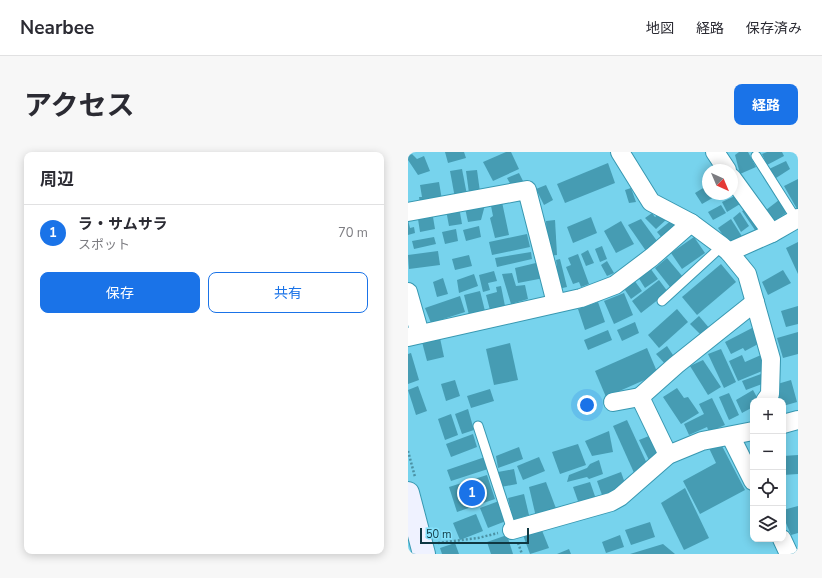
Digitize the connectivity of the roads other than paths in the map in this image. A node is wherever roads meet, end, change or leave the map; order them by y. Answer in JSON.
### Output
{"nodes":[{"id":1,"x":620,"y":152,"type":"edge"},
{"id":2,"x":715,"y":152,"type":"edge"},
{"id":3,"x":756,"y":156,"type":"dead end"},
{"id":4,"x":723,"y":164,"type":"edge"},
{"id":5,"x":738,"y":186,"type":"edge"},
{"id":6,"x":408,"y":212,"type":"edge"},
{"id":7,"x":797,"y":219,"type":"edge"},
{"id":8,"x":691,"y":223,"type":"junction"},
{"id":9,"x":772,"y":233,"type":"junction"},
{"id":10,"x":725,"y":249,"type":"junction"},
{"id":11,"x":408,"y":292,"type":"edge"},
{"id":12,"x":662,"y":301,"type":"dead end"},
{"id":13,"x":755,"y":302,"type":"junction"},
{"id":14,"x":556,"y":303,"type":"junction"},
{"id":15,"x":414,"y":336,"type":"edge"},
{"id":16,"x":640,"y":397,"type":"junction"},
{"id":17,"x":767,"y":398,"type":"edge"},
{"id":18,"x":613,"y":402,"type":"dead end"},
{"id":19,"x":798,"y":420,"type":"edge"},
{"id":20,"x":786,"y":423,"type":"edge"},
{"id":21,"x":478,"y":426,"type":"dead end"},
{"id":22,"x":745,"y":430,"type":"edge"},
{"id":23,"x":668,"y":455,"type":"junction"},
{"id":24,"x":751,"y":470,"type":"edge"},
{"id":25,"x":408,"y":493,"type":"edge"},
{"id":26,"x":512,"y":530,"type":"joint"},
{"id":27,"x":783,"y":542,"type":"edge"},
{"id":28,"x":429,"y":549,"type":"edge"},
{"id":29,"x":789,"y":554,"type":"edge"}],
"edges":[{"from":1,"to":8,"type":"street"},
{"from":2,"to":4,"type":"street"},
{"from":3,"to":7,"type":"lane"},
{"from":5,"to":9,"type":"street"},
{"from":6,"to":14,"type":"street"},
{"from":7,"to":9,"type":"street"},
{"from":8,"to":10,"type":"street"},
{"from":8,"to":14,"type":"street"},
{"from":9,"to":10,"type":"street"},
{"from":10,"to":12,"type":"lane"},
{"from":10,"to":13,"type":"street"},
{"from":11,"to":15,"type":"street"},
{"from":13,"to":16,"type":"street"},
{"from":13,"to":17,"type":"street"},
{"from":14,"to":15,"type":"street"},
{"from":16,"to":18,"type":"street"},
{"from":16,"to":23,"type":"street"},
{"from":19,"to":20,"type":"street"},
{"from":21,"to":26,"type":"lane"},
{"from":22,"to":23,"type":"street"},
{"from":22,"to":24,"type":"street"},
{"from":23,"to":26,"type":"street"},
{"from":25,"to":28,"type":"street"},
{"from":27,"to":29,"type":"street"}]}
